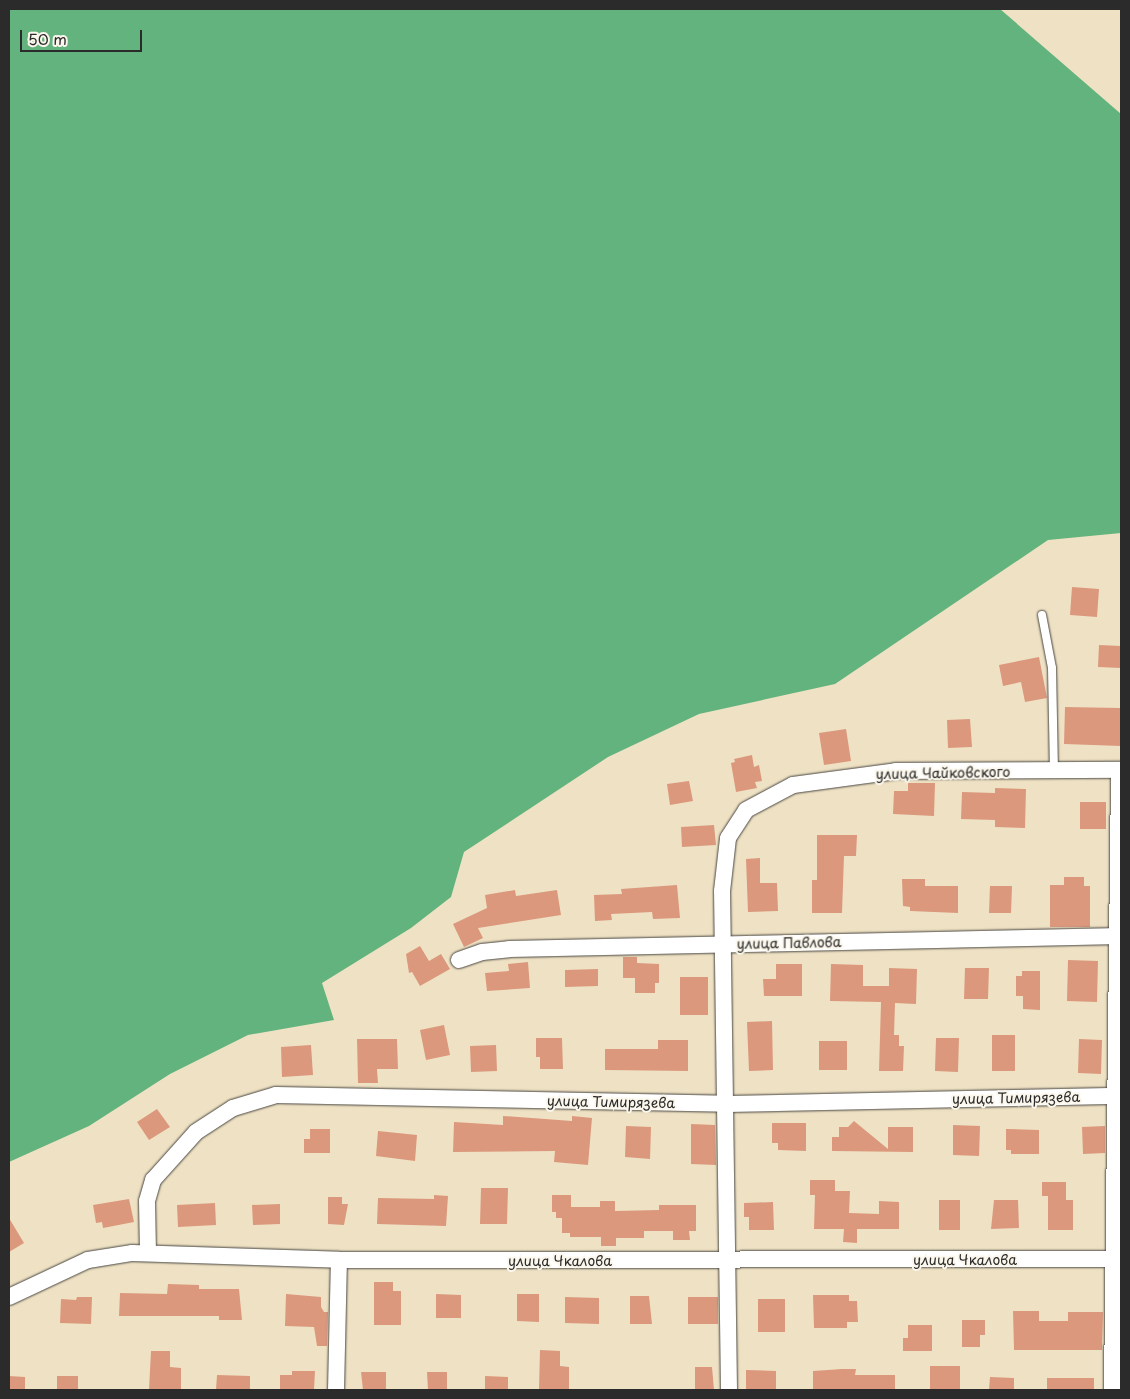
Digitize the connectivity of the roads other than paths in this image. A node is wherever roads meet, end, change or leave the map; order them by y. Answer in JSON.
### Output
{"nodes":[{"id":1,"x":1042,"y":615,"type":"dead end"},
{"id":2,"x":1120,"y":770,"type":"edge"},
{"id":3,"x":1054,"y":772,"type":"junction"},
{"id":4,"x":1119,"y":936,"type":"edge"},
{"id":5,"x":724,"y":944,"type":"junction"},
{"id":6,"x":458,"y":960,"type":"dead end"},
{"id":7,"x":1118,"y":1096,"type":"edge"},
{"id":8,"x":727,"y":1104,"type":"junction"},
{"id":9,"x":148,"y":1253,"type":"junction"},
{"id":10,"x":1117,"y":1259,"type":"edge"},
{"id":11,"x":339,"y":1260,"type":"junction"},
{"id":12,"x":729,"y":1262,"type":"junction"},
{"id":13,"x":9,"y":1297,"type":"edge"},
{"id":14,"x":336,"y":1390,"type":"edge"},
{"id":15,"x":729,"y":1390,"type":"edge"},
{"id":16,"x":1112,"y":1390,"type":"edge"}],
"edges":[{"from":1,"to":3,"type":"lane"},
{"from":2,"to":3,"type":"street","name":"улица Чайковского"},
{"from":2,"to":4,"type":"street"},
{"from":3,"to":5,"type":"street","name":"улица Чайковского"},
{"from":4,"to":5,"type":"street","name":"улица Павлова"},
{"from":4,"to":7,"type":"street"},
{"from":5,"to":6,"type":"street","name":"улица Павлова"},
{"from":5,"to":8,"type":"street"},
{"from":7,"to":8,"type":"street","name":"улица Тимирязева"},
{"from":7,"to":10,"type":"street"},
{"from":8,"to":9,"type":"street","name":"улица Тимирязева"},
{"from":8,"to":12,"type":"street"},
{"from":9,"to":11,"type":"street","name":"улица Чкалова"},
{"from":9,"to":13,"type":"street","name":"улица Чкалова"},
{"from":10,"to":12,"type":"street","name":"улица Чкалова"},
{"from":10,"to":16,"type":"street"},
{"from":11,"to":12,"type":"street","name":"улица Чкалова"},
{"from":11,"to":14,"type":"street"},
{"from":12,"to":15,"type":"street"}]}
